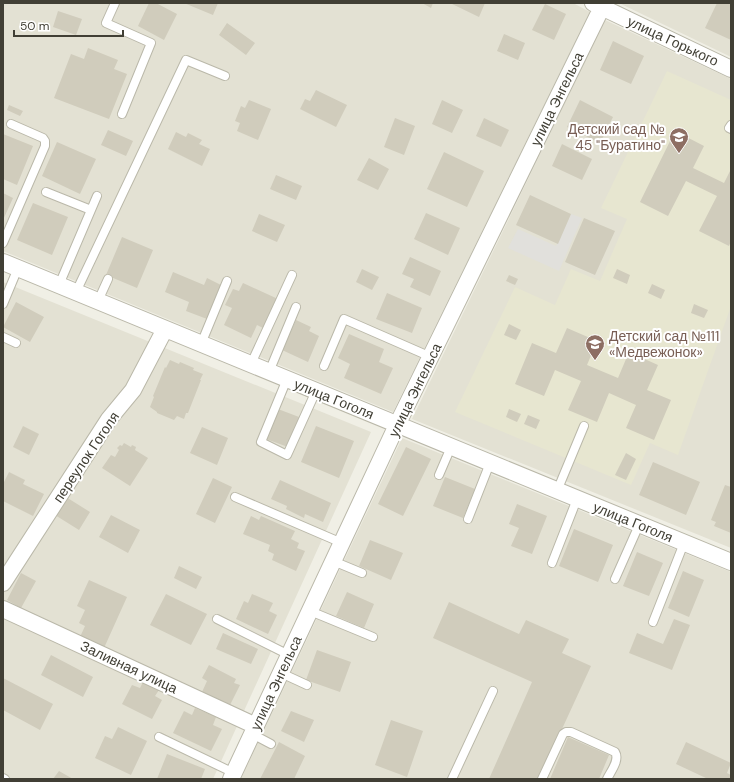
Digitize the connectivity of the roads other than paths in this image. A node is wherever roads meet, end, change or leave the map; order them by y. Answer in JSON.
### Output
{"nodes":[{"id":1,"x":115,"y":3,"type":"edge"},
{"id":2,"x":599,"y":5,"type":"edge"},
{"id":3,"x":731,"y":69,"type":"edge"},
{"id":4,"x":225,"y":76,"type":"dead end"},
{"id":5,"x":122,"y":114,"type":"dead end"},
{"id":6,"x":11,"y":124,"type":"dead end"},
{"id":7,"x":731,"y":125,"type":"edge"},
{"id":8,"x":731,"y":129,"type":"edge"},
{"id":9,"x":46,"y":192,"type":"dead end"},
{"id":10,"x":97,"y":196,"type":"dead end"},
{"id":11,"x":91,"y":210,"type":"junction"},
{"id":12,"x":3,"y":243,"type":"edge"},
{"id":13,"x":3,"y":262,"type":"edge"},
{"id":14,"x":18,"y":268,"type":"junction"},
{"id":15,"x":292,"y":275,"type":"dead end"},
{"id":16,"x":108,"y":279,"type":"dead end"},
{"id":17,"x":227,"y":281,"type":"dead end"},
{"id":18,"x":59,"y":285,"type":"junction"},
{"id":19,"x":76,"y":292,"type":"junction"},
{"id":20,"x":98,"y":301,"type":"junction"},
{"id":21,"x":3,"y":304,"type":"edge"},
{"id":22,"x":296,"y":307,"type":"dead end"},
{"id":23,"x":165,"y":329,"type":"junction"},
{"id":24,"x":3,"y":337,"type":"edge"},
{"id":25,"x":16,"y":343,"type":"dead end"},
{"id":26,"x":201,"y":344,"type":"junction"},
{"id":27,"x":430,"y":357,"type":"junction"},
{"id":28,"x":250,"y":365,"type":"junction"},
{"id":29,"x":324,"y":366,"type":"dead end"},
{"id":30,"x":269,"y":372,"type":"junction"},
{"id":31,"x":287,"y":379,"type":"junction"},
{"id":32,"x":316,"y":391,"type":"junction"},
{"id":33,"x":397,"y":425,"type":"junction"},
{"id":34,"x":584,"y":426,"type":"dead end"},
{"id":35,"x":451,"y":447,"type":"junction"},
{"id":36,"x":490,"y":463,"type":"junction"},
{"id":37,"x":439,"y":475,"type":"dead end"},
{"id":38,"x":557,"y":491,"type":"junction"},
{"id":39,"x":236,"y":497,"type":"dead end"},
{"id":40,"x":576,"y":499,"type":"junction"},
{"id":41,"x":468,"y":519,"type":"dead end"},
{"id":42,"x":640,"y":524,"type":"junction"},
{"id":43,"x":342,"y":543,"type":"junction"},
{"id":44,"x":684,"y":543,"type":"junction"},
{"id":45,"x":333,"y":561,"type":"junction"},
{"id":46,"x":731,"y":562,"type":"edge"},
{"id":47,"x":552,"y":563,"type":"dead end"},
{"id":48,"x":362,"y":573,"type":"dead end"},
{"id":49,"x":615,"y":579,"type":"dead end"},
{"id":50,"x":3,"y":583,"type":"edge"},
{"id":51,"x":3,"y":608,"type":"edge"},
{"id":52,"x":310,"y":611,"type":"junction"},
{"id":53,"x":217,"y":619,"type":"dead end"},
{"id":54,"x":653,"y":622,"type":"dead end"},
{"id":55,"x":373,"y":637,"type":"dead end"},
{"id":56,"x":290,"y":655,"type":"junction"},
{"id":57,"x":281,"y":674,"type":"junction"},
{"id":58,"x":307,"y":685,"type":"dead end"},
{"id":59,"x":493,"y":691,"type":"dead end"},
{"id":60,"x":254,"y":730,"type":"junction"},
{"id":61,"x":159,"y":737,"type":"dead end"},
{"id":62,"x":271,"y":744,"type":"dead end"},
{"id":63,"x":232,"y":776,"type":"edge"},
{"id":64,"x":452,"y":779,"type":"edge"},
{"id":65,"x":542,"y":779,"type":"edge"},
{"id":66,"x":607,"y":779,"type":"edge"}],
"edges":[{"from":1,"to":5,"type":"lane"},
{"from":2,"to":3,"type":"street","name":"улица Горького"},
{"from":2,"to":27,"type":"street","name":"улица Энгельса"},
{"from":4,"to":19,"type":"lane"},
{"from":6,"to":12,"type":"lane"},
{"from":7,"to":8,"type":"lane"},
{"from":9,"to":11,"type":"lane"},
{"from":10,"to":11,"type":"lane"},
{"from":11,"to":18,"type":"lane"},
{"from":13,"to":14,"type":"street","name":"улица Гоголя"},
{"from":14,"to":18,"type":"street","name":"улица Гоголя"},
{"from":14,"to":21,"type":"lane"},
{"from":15,"to":28,"type":"lane"},
{"from":16,"to":20,"type":"lane"},
{"from":17,"to":26,"type":"lane"},
{"from":18,"to":19,"type":"street","name":"улица Гоголя"},
{"from":19,"to":20,"type":"street","name":"улица Гоголя"},
{"from":20,"to":23,"type":"street","name":"улица Гоголя"},
{"from":22,"to":30,"type":"lane"},
{"from":23,"to":26,"type":"street","name":"улица Гоголя"},
{"from":23,"to":50,"type":"street","name":"переулок Гоголя"},
{"from":24,"to":25,"type":"lane"},
{"from":26,"to":28,"type":"street","name":"улица Гоголя"},
{"from":27,"to":29,"type":"lane"},
{"from":27,"to":33,"type":"street","name":"улица Энгельса"},
{"from":28,"to":30,"type":"street","name":"улица Гоголя"},
{"from":30,"to":31,"type":"street","name":"улица Гоголя"},
{"from":31,"to":32,"type":"street","name":"улица Гоголя"},
{"from":31,"to":32,"type":"lane"},
{"from":32,"to":33,"type":"street","name":"улица Гоголя"},
{"from":33,"to":35,"type":"street","name":"улица Гоголя"},
{"from":33,"to":43,"type":"street","name":"улица Энгельса"},
{"from":34,"to":38,"type":"lane"},
{"from":35,"to":36,"type":"street","name":"улица Гоголя"},
{"from":35,"to":37,"type":"lane"},
{"from":36,"to":38,"type":"street","name":"улица Гоголя"},
{"from":36,"to":41,"type":"lane"},
{"from":38,"to":40,"type":"street","name":"улица Гоголя"},
{"from":39,"to":43,"type":"lane"},
{"from":40,"to":42,"type":"street","name":"улица Гоголя"},
{"from":40,"to":47,"type":"lane"},
{"from":42,"to":44,"type":"street","name":"улица Гоголя"},
{"from":42,"to":49,"type":"lane"},
{"from":43,"to":45,"type":"street","name":"улица Энгельса"},
{"from":44,"to":46,"type":"street","name":"улица Гоголя"},
{"from":44,"to":54,"type":"lane"},
{"from":45,"to":48,"type":"lane"},
{"from":45,"to":52,"type":"street","name":"улица Энгельса"},
{"from":51,"to":60,"type":"street","name":"Заливная улица"},
{"from":52,"to":55,"type":"lane"},
{"from":52,"to":56,"type":"street","name":"улица Энгельса"},
{"from":53,"to":56,"type":"lane"},
{"from":56,"to":57,"type":"street","name":"улица Энгельса"},
{"from":57,"to":58,"type":"lane"},
{"from":57,"to":60,"type":"street","name":"улица Энгельса"},
{"from":59,"to":64,"type":"lane"},
{"from":60,"to":62,"type":"lane"},
{"from":60,"to":63,"type":"street","name":"улица Энгельса"},
{"from":61,"to":63,"type":"lane"},
{"from":65,"to":66,"type":"lane"}]}
